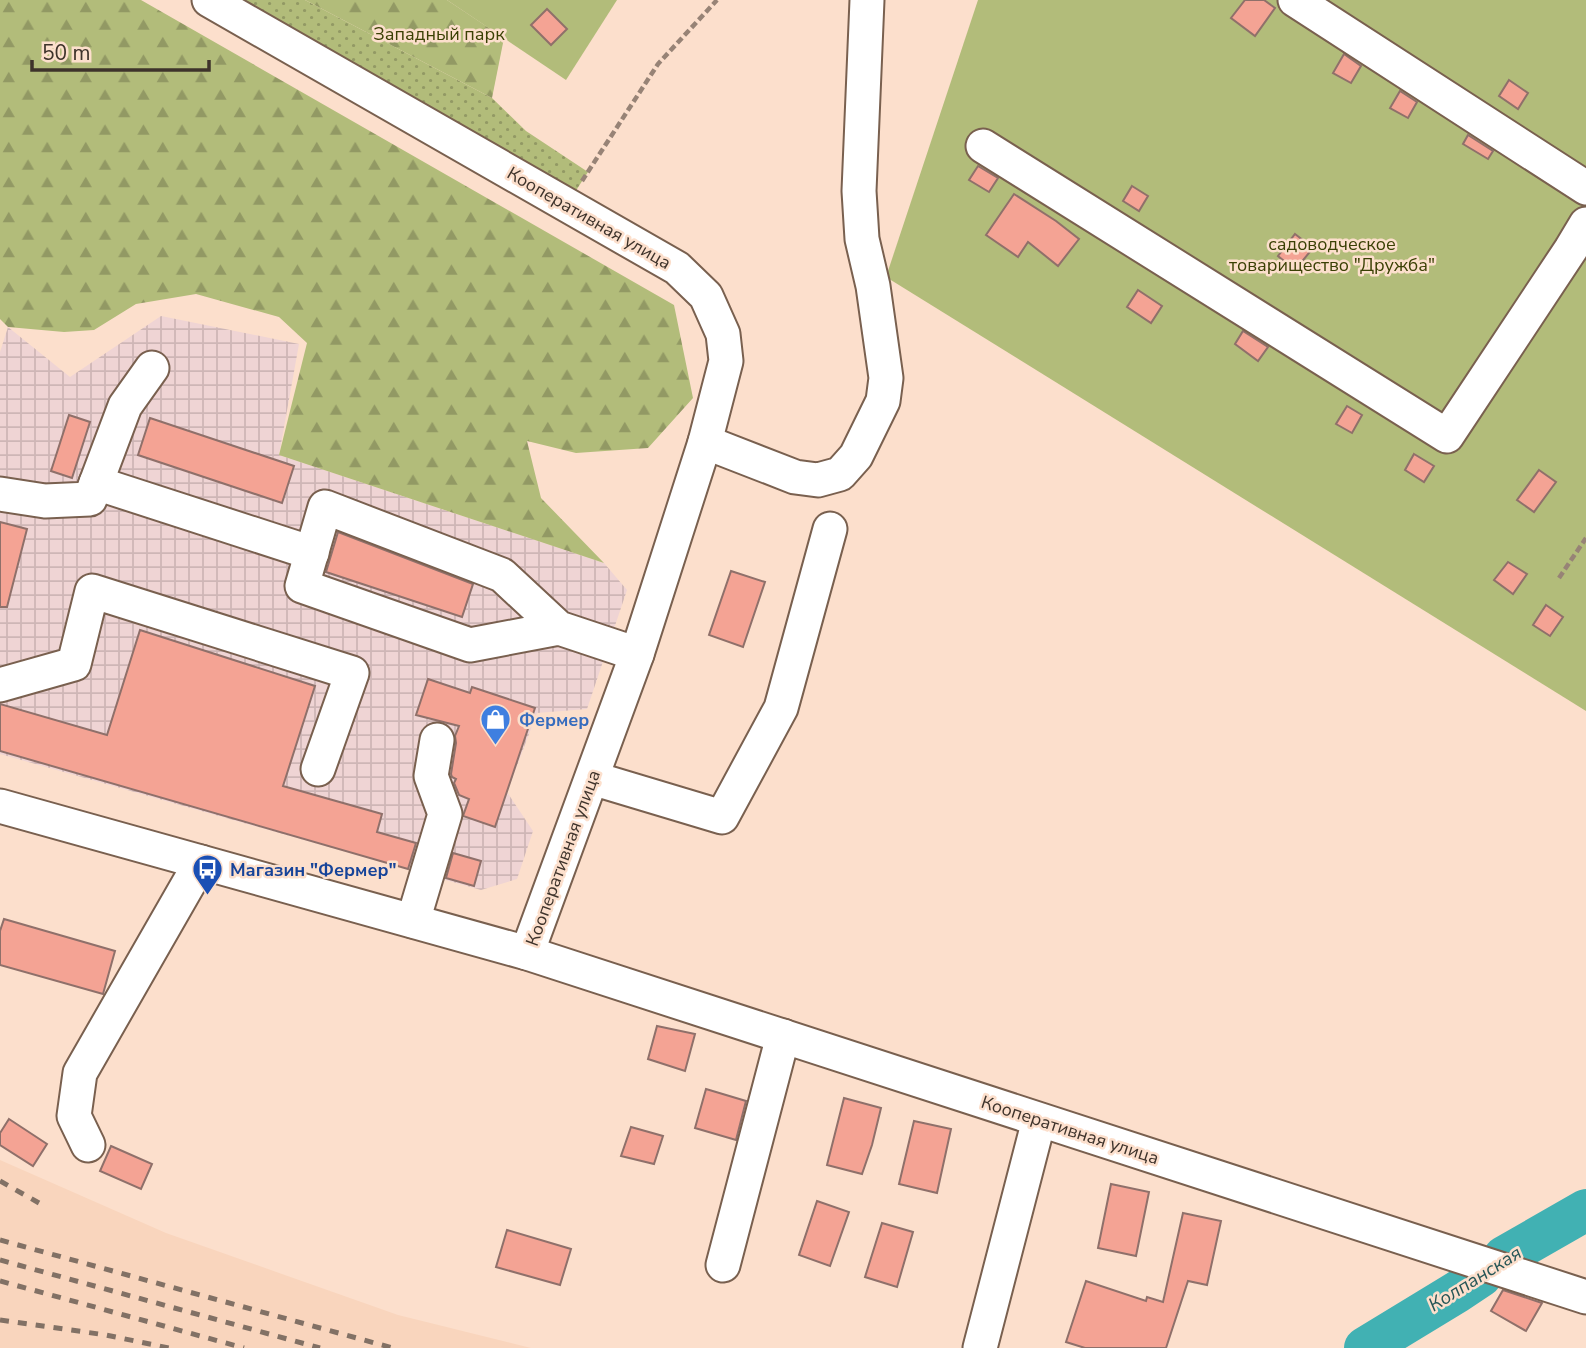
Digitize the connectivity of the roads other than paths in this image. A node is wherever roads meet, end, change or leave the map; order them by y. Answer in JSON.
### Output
{"nodes":[{"id":1,"x":209,"y":0,"type":"edge"},
{"id":2,"x":867,"y":0,"type":"edge"},
{"id":3,"x":1295,"y":0,"type":"edge"},
{"id":4,"x":983,"y":146,"type":"dead end"},
{"id":5,"x":1586,"y":188,"type":"edge"},
{"id":6,"x":1581,"y":244,"type":"edge"},
{"id":7,"x":152,"y":368,"type":"dead end"},
{"id":8,"x":705,"y":442,"type":"junction"},
{"id":9,"x":96,"y":483,"type":"junction"},
{"id":10,"x":0,"y":494,"type":"edge"},
{"id":11,"x":830,"y":529,"type":"dead end"},
{"id":12,"x":312,"y":553,"type":"junction"},
{"id":13,"x":559,"y":628,"type":"junction"},
{"id":14,"x":637,"y":654,"type":"junction"},
{"id":15,"x":0,"y":685,"type":"edge"},
{"id":16,"x":437,"y":740,"type":"dead end"},
{"id":17,"x":318,"y":769,"type":"dead end"},
{"id":18,"x":592,"y":778,"type":"junction"},
{"id":19,"x":0,"y":806,"type":"edge"},
{"id":20,"x":201,"y":862,"type":"junction"},
{"id":21,"x":413,"y":921,"type":"junction"},
{"id":22,"x":527,"y":953,"type":"junction"},
{"id":23,"x":783,"y":1036,"type":"junction"},
{"id":24,"x":1039,"y":1119,"type":"junction"},
{"id":25,"x":88,"y":1145,"type":"dead end"},
{"id":26,"x":723,"y":1265,"type":"dead end"},
{"id":27,"x":1586,"y":1297,"type":"edge"},
{"id":28,"x":980,"y":1348,"type":"edge"}],
"edges":[{"from":1,"to":8,"type":"street","name":"Кооперативная улица"},
{"from":2,"to":8,"type":"street"},
{"from":3,"to":5,"type":"street"},
{"from":4,"to":6,"type":"street"},
{"from":7,"to":9,"type":"street"},
{"from":8,"to":14,"type":"street","name":"Кооперативная улица"},
{"from":9,"to":10,"type":"street"},
{"from":9,"to":12,"type":"street"},
{"from":11,"to":18,"type":"street"},
{"from":12,"to":13,"type":"street"},
{"from":12,"to":13,"type":"street"},
{"from":13,"to":14,"type":"street"},
{"from":14,"to":18,"type":"street","name":"Кооперативная улица"},
{"from":15,"to":17,"type":"street"},
{"from":16,"to":21,"type":"street"},
{"from":18,"to":22,"type":"street","name":"Кооперативная улица"},
{"from":19,"to":20,"type":"street"},
{"from":20,"to":21,"type":"street"},
{"from":20,"to":25,"type":"street"},
{"from":21,"to":22,"type":"street"},
{"from":22,"to":23,"type":"street","name":"Кооперативная улица"},
{"from":23,"to":24,"type":"street","name":"Кооперативная улица"},
{"from":23,"to":26,"type":"street"},
{"from":24,"to":27,"type":"street","name":"Кооперативная улица"},
{"from":24,"to":28,"type":"street"}]}
